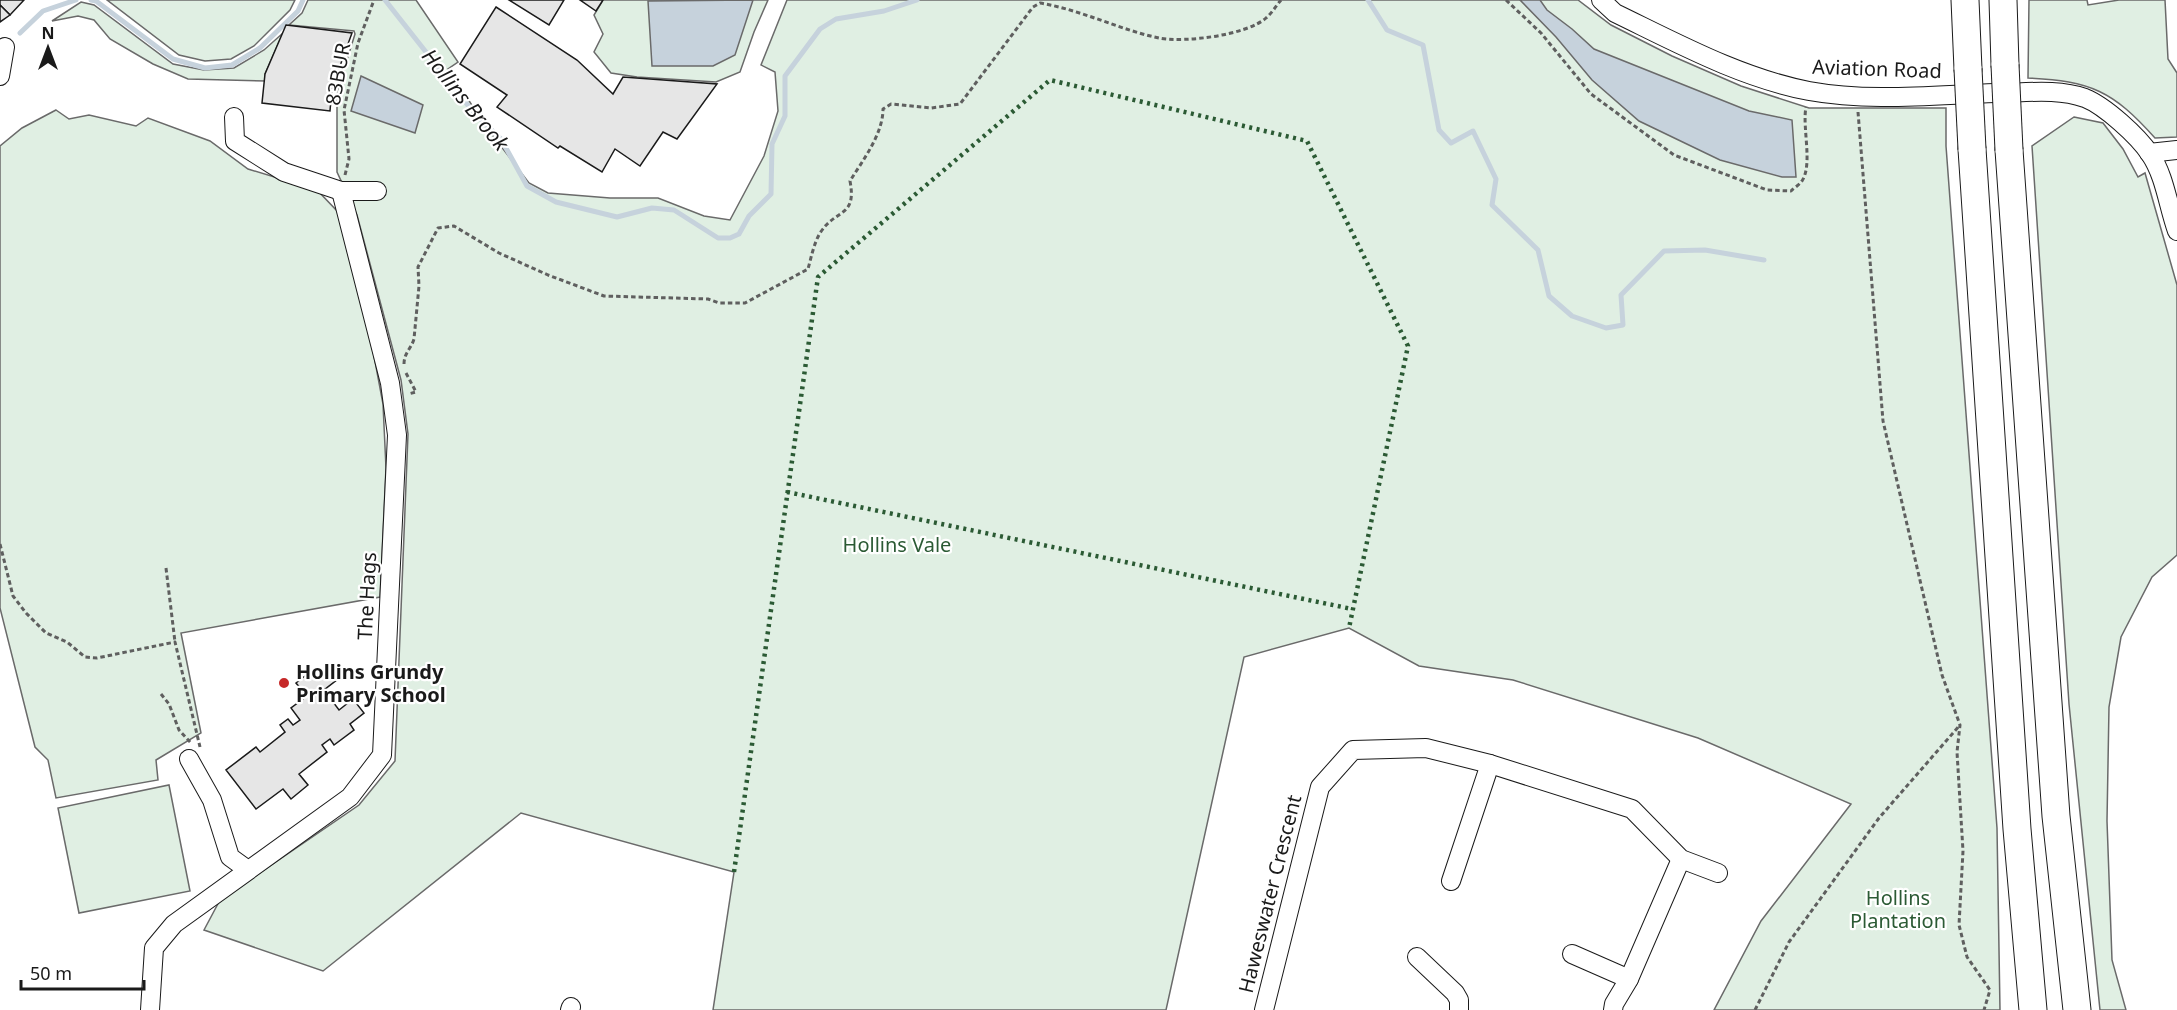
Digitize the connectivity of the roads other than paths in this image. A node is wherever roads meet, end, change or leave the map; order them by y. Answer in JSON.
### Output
{"nodes":[{"id":1,"x":1600,"y":0,"type":"edge"},
{"id":2,"x":1965,"y":0,"type":"edge"},
{"id":3,"x":2002,"y":0,"type":"edge"},
{"id":4,"x":5,"y":47,"type":"dead end"},
{"id":5,"x":0,"y":76,"type":"edge"},
{"id":6,"x":234,"y":117,"type":"dead end"},
{"id":7,"x":2177,"y":150,"type":"edge"},
{"id":8,"x":2150,"y":153,"type":"junction"},
{"id":9,"x":341,"y":191,"type":"junction"},
{"id":10,"x":377,"y":191,"type":"dead end"},
{"id":11,"x":2177,"y":231,"type":"edge"},
{"id":12,"x":189,"y":759,"type":"dead end"},
{"id":13,"x":1490,"y":764,"type":"junction"},
{"id":14,"x":1681,"y":859,"type":"junction"},
{"id":15,"x":248,"y":870,"type":"junction"},
{"id":16,"x":1718,"y":873,"type":"dead end"},
{"id":17,"x":1451,"y":881,"type":"dead end"},
{"id":18,"x":1572,"y":954,"type":"dead end"},
{"id":19,"x":1418,"y":957,"type":"dead end"},
{"id":20,"x":1629,"y":979,"type":"junction"},
{"id":21,"x":150,"y":1010,"type":"edge"},
{"id":22,"x":1264,"y":1010,"type":"edge"},
{"id":23,"x":1460,"y":1010,"type":"edge"},
{"id":24,"x":1613,"y":1010,"type":"edge"},
{"id":25,"x":2033,"y":1010,"type":"edge"},
{"id":26,"x":2077,"y":1010,"type":"edge"}],
"edges":[{"from":1,"to":8,"type":"street","name":"Aviation Road"},
{"from":2,"to":25,"type":"highway","bridge":true},
{"from":3,"to":26,"type":"highway","bridge":true},
{"from":4,"to":5,"type":"street"},
{"from":6,"to":9,"type":"street"},
{"from":7,"to":8,"type":"street"},
{"from":8,"to":11,"type":"street"},
{"from":9,"to":10,"type":"street"},
{"from":9,"to":15,"type":"street","name":"The Hags"},
{"from":12,"to":15,"type":"street"},
{"from":13,"to":14,"type":"street","name":"Haweswater Crescent"},
{"from":13,"to":17,"type":"street"},
{"from":13,"to":22,"type":"street","name":"Haweswater Crescent"},
{"from":14,"to":16,"type":"street"},
{"from":14,"to":20,"type":"street"},
{"from":15,"to":21,"type":"street","name":"The Hags"},
{"from":18,"to":20,"type":"street"},
{"from":19,"to":23,"type":"street"},
{"from":20,"to":24,"type":"street"}]}
